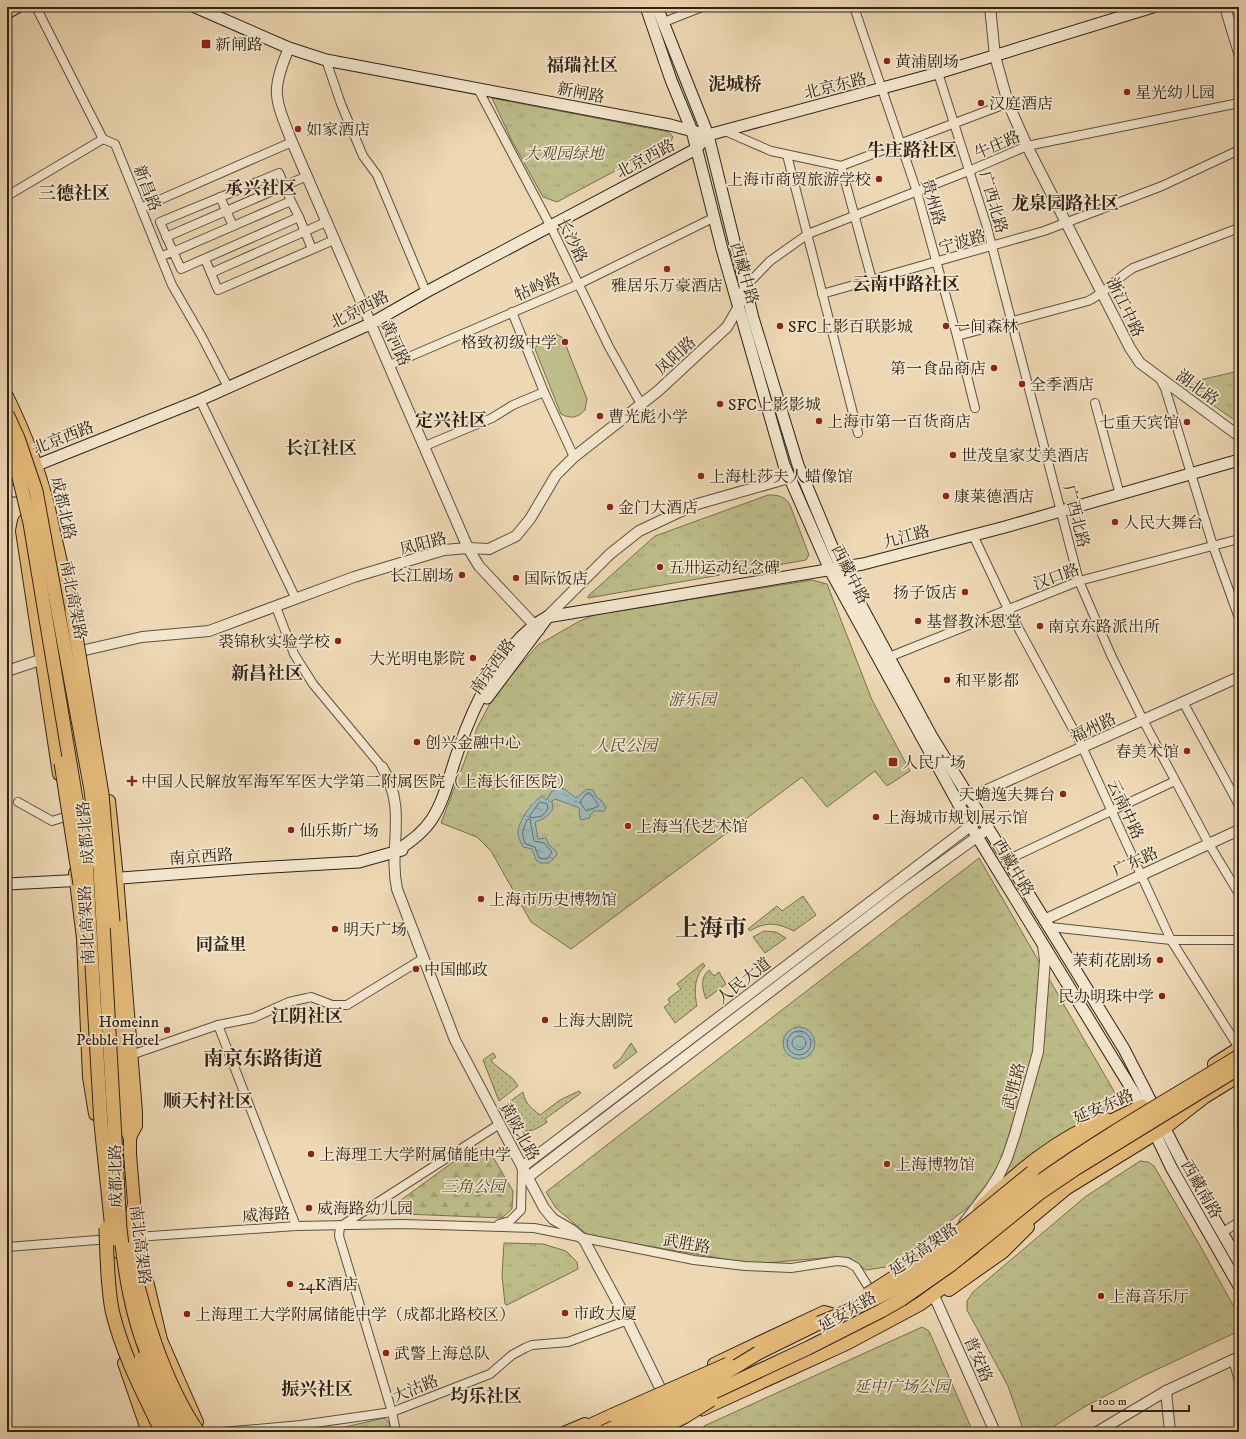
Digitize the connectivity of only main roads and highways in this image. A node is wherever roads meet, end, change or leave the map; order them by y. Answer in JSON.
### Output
{"nodes":[{"id":1,"x":18,"y":7,"type":"edge"},
{"id":2,"x":195,"y":7,"type":"edge"},
{"id":3,"x":642,"y":7,"type":"edge"},
{"id":4,"x":646,"y":7,"type":"edge"},
{"id":5,"x":1153,"y":7,"type":"edge"},
{"id":6,"x":1137,"y":10,"type":"edge"},
{"id":7,"x":7,"y":13,"type":"edge"},
{"id":8,"x":661,"y":13,"type":"edge"},
{"id":9,"x":658,"y":42,"type":"junction"},
{"id":10,"x":692,"y":131,"type":"junction"},
{"id":11,"x":708,"y":135,"type":"junction"},
{"id":12,"x":696,"y":149,"type":"junction"},
{"id":13,"x":7,"y":396,"type":"edge"},
{"id":14,"x":7,"y":414,"type":"edge"},
{"id":15,"x":7,"y":440,"type":"edge"},
{"id":16,"x":7,"y":458,"type":"edge"},
{"id":17,"x":1239,"y":460,"type":"edge"},
{"id":18,"x":37,"y":464,"type":"junction"},
{"id":19,"x":10,"y":476,"type":"edge"},
{"id":20,"x":12,"y":491,"type":"edge"},
{"id":21,"x":24,"y":520,"type":"junction"},
{"id":22,"x":54,"y":534,"type":"junction"},
{"id":23,"x":835,"y":569,"type":"junction"},
{"id":24,"x":574,"y":613,"type":"junction"},
{"id":25,"x":548,"y":617,"type":"joint"},
{"id":26,"x":537,"y":627,"type":"junction"},
{"id":27,"x":78,"y":652,"type":"junction"},
{"id":28,"x":46,"y":658,"type":"junction"},
{"id":29,"x":77,"y":679,"type":"junction"},
{"id":30,"x":88,"y":684,"type":"junction"},
{"id":31,"x":68,"y":753,"type":"junction"},
{"id":32,"x":86,"y":760,"type":"junction"},
{"id":33,"x":65,"y":788,"type":"junction"},
{"id":34,"x":105,"y":796,"type":"junction"},
{"id":35,"x":100,"y":811,"type":"junction"},
{"id":36,"x":74,"y":836,"type":"junction"},
{"id":37,"x":107,"y":840,"type":"junction"},
{"id":38,"x":86,"y":859,"type":"junction"},
{"id":39,"x":110,"y":878,"type":"junction"},
{"id":40,"x":80,"y":880,"type":"junction"},
{"id":41,"x":7,"y":884,"type":"edge"},
{"id":42,"x":86,"y":915,"type":"junction"},
{"id":43,"x":83,"y":939,"type":"junction"},
{"id":44,"x":1239,"y":1048,"type":"edge"},
{"id":45,"x":1239,"y":1056,"type":"edge"},
{"id":46,"x":1239,"y":1068,"type":"edge"},
{"id":47,"x":1239,"y":1075,"type":"edge"},
{"id":48,"x":95,"y":1106,"type":"junction"},
{"id":49,"x":1145,"y":1106,"type":"junction"},
{"id":50,"x":1160,"y":1130,"type":"junction"},
{"id":51,"x":130,"y":1137,"type":"junction"},
{"id":52,"x":106,"y":1188,"type":"junction"},
{"id":53,"x":1064,"y":1190,"type":"junction"},
{"id":54,"x":972,"y":1233,"type":"junction"},
{"id":55,"x":133,"y":1238,"type":"junction"},
{"id":56,"x":105,"y":1239,"type":"junction"},
{"id":57,"x":925,"y":1254,"type":"junction"},
{"id":58,"x":1239,"y":1262,"type":"edge"},
{"id":59,"x":113,"y":1266,"type":"junction"},
{"id":60,"x":1239,"y":1286,"type":"edge"},
{"id":61,"x":107,"y":1299,"type":"junction"},
{"id":62,"x":902,"y":1299,"type":"junction"},
{"id":63,"x":865,"y":1302,"type":"junction"},
{"id":64,"x":820,"y":1323,"type":"junction"},
{"id":65,"x":163,"y":1347,"type":"junction"},
{"id":66,"x":808,"y":1348,"type":"junction"},
{"id":67,"x":758,"y":1353,"type":"junction"},
{"id":68,"x":123,"y":1361,"type":"junction"},
{"id":69,"x":157,"y":1365,"type":"junction"},
{"id":70,"x":139,"y":1374,"type":"junction"},
{"id":71,"x":663,"y":1394,"type":"junction"},
{"id":72,"x":192,"y":1410,"type":"junction"},
{"id":73,"x":155,"y":1414,"type":"junction"},
{"id":74,"x":676,"y":1421,"type":"edge"},
{"id":75,"x":148,"y":1432,"type":"edge"},
{"id":76,"x":152,"y":1432,"type":"edge"},
{"id":77,"x":162,"y":1432,"type":"edge"},
{"id":78,"x":188,"y":1432,"type":"edge"},
{"id":79,"x":202,"y":1432,"type":"edge"},
{"id":80,"x":566,"y":1432,"type":"edge"},
{"id":81,"x":576,"y":1432,"type":"edge"},
{"id":82,"x":588,"y":1432,"type":"edge"},
{"id":83,"x":604,"y":1432,"type":"edge"},
{"id":84,"x":630,"y":1432,"type":"edge"},
{"id":85,"x":653,"y":1432,"type":"edge"},
{"id":86,"x":658,"y":1432,"type":"edge"}],
"edges":[{"from":1,"to":7,"type":"main road"},
{"from":2,"to":10,"type":"main road","name":"新闸路"},
{"from":3,"to":9,"type":"main road"},
{"from":4,"to":9,"type":"main road","name":"西藏中路"},
{"from":5,"to":6,"type":"main road","name":"北京东路"},
{"from":6,"to":11,"type":"main road","name":"北京东路"},
{"from":8,"to":11,"type":"main road","name":"西藏中路"},
{"from":9,"to":10,"type":"main road","name":"西藏中路"},
{"from":10,"to":11,"type":"main road","name":"新闸路"},
{"from":10,"to":12,"type":"main road","name":"西藏中路"},
{"from":11,"to":12,"type":"main road","name":"北京西路"},
{"from":11,"to":23,"type":"main road","name":"西藏中路"},
{"from":12,"to":18,"type":"main road","name":"北京西路"},
{"from":12,"to":23,"type":"main road","name":"西藏中路"},
{"from":13,"to":18,"type":"main road","name":"成都北路"},
{"from":14,"to":32,"type":"highway","name":"南北高架路","bridge":true},
{"from":15,"to":31,"type":"highway","name":"南北高架路","bridge":true},
{"from":16,"to":19,"type":"main road"},
{"from":17,"to":23,"type":"main road","name":"九江路"},
{"from":18,"to":19,"type":"main road","name":"北京西路"},
{"from":18,"to":22,"type":"main road","name":"成都北路"},
{"from":19,"to":20,"type":"main road"},
{"from":20,"to":21,"type":"main road"},
{"from":21,"to":28,"type":"main road"},
{"from":21,"to":33,"type":"highway","bridge":true},
{"from":22,"to":27,"type":"main road","name":"成都北路"},
{"from":22,"to":34,"type":"highway","bridge":true},
{"from":23,"to":24,"type":"main road","name":"九江路"},
{"from":23,"to":49,"type":"main road","name":"西藏中路"},
{"from":23,"to":49,"type":"main road","name":"西藏中路"},
{"from":24,"to":25,"type":"main road","name":"九江路"},
{"from":24,"to":26,"type":"main road","name":"九江路"},
{"from":25,"to":26,"type":"main road","name":"南京西路"},
{"from":26,"to":39,"type":"main road","name":"南京西路"},
{"from":27,"to":29,"type":"main road","name":"成都北路"},
{"from":27,"to":30,"type":"main road"},
{"from":28,"to":36,"type":"main road","name":"成都北路"},
{"from":28,"to":36,"type":"main road"},
{"from":29,"to":30,"type":"main road"},
{"from":29,"to":35,"type":"main road","name":"成都北路"},
{"from":30,"to":34,"type":"main road"},
{"from":31,"to":33,"type":"highway","bridge":true},
{"from":31,"to":38,"type":"highway","name":"南北高架路","bridge":true},
{"from":32,"to":34,"type":"highway","bridge":true},
{"from":32,"to":39,"type":"highway","name":"南北高架路","bridge":true},
{"from":33,"to":36,"type":"highway","bridge":true},
{"from":34,"to":35,"type":"main road"},
{"from":34,"to":37,"type":"highway","bridge":true},
{"from":34,"to":39,"type":"main road"},
{"from":35,"to":39,"type":"main road","name":"成都北路"},
{"from":36,"to":38,"type":"highway","bridge":true},
{"from":36,"to":40,"type":"main road"},
{"from":36,"to":48,"type":"highway","bridge":true},
{"from":37,"to":39,"type":"highway","bridge":true},
{"from":37,"to":51,"type":"highway","bridge":true},
{"from":38,"to":52,"type":"highway","name":"南北高架路","bridge":true},
{"from":39,"to":40,"type":"main road","name":"南京西路"},
{"from":39,"to":51,"type":"main road","name":"成都北路"},
{"from":39,"to":51,"type":"main road"},
{"from":39,"to":78,"type":"highway","name":"南北高架路","bridge":true},
{"from":40,"to":41,"type":"main road","name":"南京西路"},
{"from":40,"to":42,"type":"main road","name":"成都北路"},
{"from":40,"to":43,"type":"main road"},
{"from":42,"to":43,"type":"main road"},
{"from":42,"to":48,"type":"main road","name":"成都北路"},
{"from":43,"to":48,"type":"main road"},
{"from":44,"to":49,"type":"main road","name":"延安东路"},
{"from":45,"to":64,"type":"highway","name":"延安高架路","bridge":true},
{"from":46,"to":62,"type":"highway","name":"延安高架路","bridge":true},
{"from":47,"to":50,"type":"main road","name":"延安东路"},
{"from":47,"to":62,"type":"highway","bridge":true},
{"from":48,"to":56,"type":"main road","name":"成都北路"},
{"from":49,"to":50,"type":"main road"},
{"from":49,"to":54,"type":"main road","name":"延安东路"},
{"from":49,"to":57,"type":"main road","name":"延安东路"},
{"from":49,"to":64,"type":"highway","bridge":true},
{"from":50,"to":53,"type":"main road","name":"延安东路"},
{"from":50,"to":58,"type":"main road","name":"西藏南路"},
{"from":50,"to":60,"type":"main road","name":"西藏南路"},
{"from":51,"to":55,"type":"main road","name":"成都北路"},
{"from":52,"to":77,"type":"highway","bridge":true},
{"from":52,"to":78,"type":"highway","name":"南北高架路","bridge":true},
{"from":53,"to":74,"type":"main road","name":"延安东路"},
{"from":53,"to":74,"type":"highway","bridge":true},
{"from":53,"to":74,"type":"main road","name":"延安东路"},
{"from":54,"to":57,"type":"main road"},
{"from":54,"to":63,"type":"main road","name":"延安东路"},
{"from":55,"to":65,"type":"main road"},
{"from":55,"to":69,"type":"main road","name":"成都北路"},
{"from":56,"to":59,"type":"main road"},
{"from":56,"to":61,"type":"main road"},
{"from":57,"to":63,"type":"main road","name":"延安东路"},
{"from":59,"to":61,"type":"main road"},
{"from":59,"to":70,"type":"main road"},
{"from":61,"to":68,"type":"main road"},
{"from":62,"to":66,"type":"highway","name":"延安高架路","bridge":true},
{"from":63,"to":71,"type":"main road","name":"延安东路"},
{"from":64,"to":67,"type":"highway","name":"延安高架路"},
{"from":65,"to":69,"type":"main road"},
{"from":65,"to":72,"type":"main road"},
{"from":66,"to":74,"type":"highway","bridge":true},
{"from":66,"to":84,"type":"highway","name":"延安高架路","bridge":true},
{"from":67,"to":81,"type":"highway","bridge":true},
{"from":67,"to":83,"type":"highway","name":"延安高架路","bridge":true},
{"from":68,"to":70,"type":"main road"},
{"from":68,"to":75,"type":"main road"},
{"from":69,"to":78,"type":"main road","name":"成都北路"},
{"from":70,"to":73,"type":"main road"},
{"from":71,"to":80,"type":"main road","name":"延安东路"},
{"from":71,"to":82,"type":"main road","name":"延安东路"},
{"from":72,"to":78,"type":"main road"},
{"from":72,"to":79,"type":"main road"},
{"from":73,"to":76,"type":"main road"},
{"from":73,"to":77,"type":"main road"},
{"from":74,"to":84,"type":"main road","name":"延安东路"},
{"from":74,"to":85,"type":"highway","bridge":true},
{"from":74,"to":86,"type":"main road","name":"延安东路"}]}
